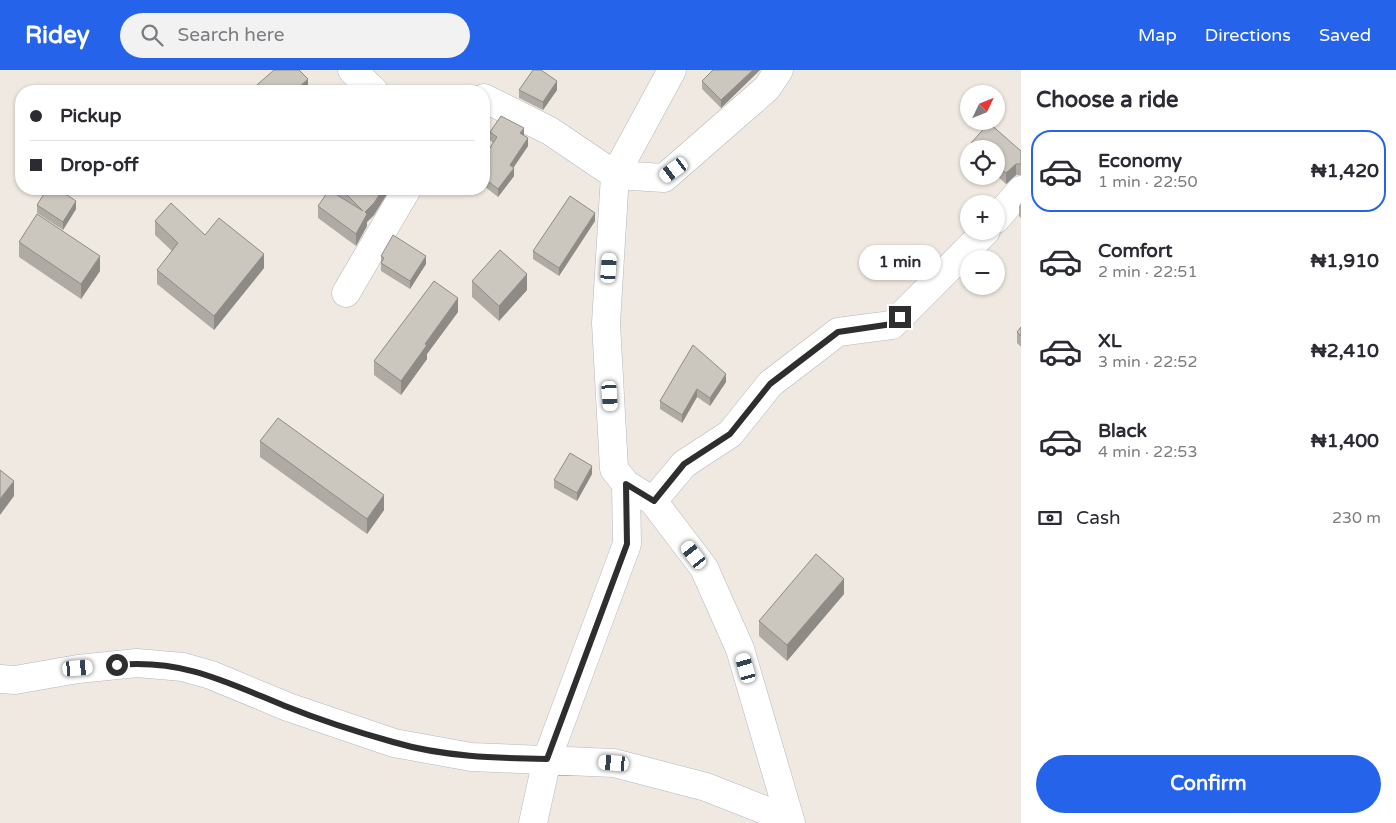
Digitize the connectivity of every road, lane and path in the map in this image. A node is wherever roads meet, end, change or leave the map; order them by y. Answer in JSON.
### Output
{"nodes":[{"id":1,"x":352,"y":70,"type":"edge"},
{"id":2,"x":672,"y":70,"type":"edge"},
{"id":3,"x":779,"y":70,"type":"edge"},
{"id":4,"x":368,"y":85,"type":"edge"},
{"id":5,"x":490,"y":101,"type":"edge"},
{"id":6,"x":615,"y":175,"type":"junction"},
{"id":7,"x":1021,"y":190,"type":"edge"},
{"id":8,"x":403,"y":195,"type":"edge"},
{"id":9,"x":1005,"y":209,"type":"edge"},
{"id":10,"x":977,"y":240,"type":"edge"},
{"id":11,"x":346,"y":293,"type":"dead end"},
{"id":12,"x":626,"y":484,"type":"junction"},
{"id":13,"x":654,"y":501,"type":"junction"},
{"id":14,"x":0,"y":679,"type":"edge"},
{"id":15,"x":547,"y":759,"type":"junction"},
{"id":16,"x":791,"y":822,"type":"edge"},
{"id":17,"x":533,"y":823,"type":"edge"}],
"edges":[{"from":1,"to":4,"type":"street"},
{"from":2,"to":6,"type":"street"},
{"from":3,"to":6,"type":"street"},
{"from":5,"to":6,"type":"street"},
{"from":6,"to":12,"type":"street"},
{"from":7,"to":9,"type":"street"},
{"from":8,"to":11,"type":"street"},
{"from":10,"to":13,"type":"street"},
{"from":12,"to":13,"type":"street"},
{"from":12,"to":15,"type":"street"},
{"from":13,"to":16,"type":"street"},
{"from":14,"to":15,"type":"street"},
{"from":15,"to":16,"type":"street"},
{"from":15,"to":17,"type":"street"}]}
